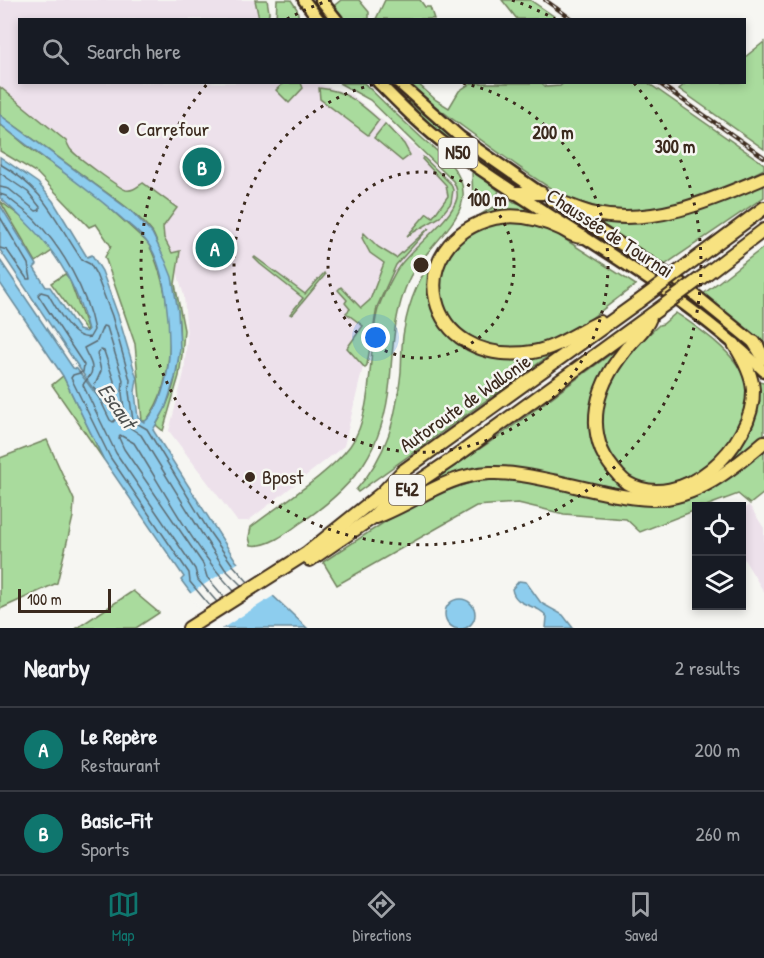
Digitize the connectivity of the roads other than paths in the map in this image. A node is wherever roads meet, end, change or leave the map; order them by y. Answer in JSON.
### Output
{"nodes":[{"id":1,"x":304,"y":0,"type":"edge"},
{"id":2,"x":321,"y":0,"type":"edge"},
{"id":3,"x":318,"y":18,"type":"edge"},
{"id":4,"x":335,"y":18,"type":"edge"},
{"id":5,"x":380,"y":84,"type":"edge"},
{"id":6,"x":400,"y":84,"type":"edge"},
{"id":7,"x":764,"y":178,"type":"edge"},
{"id":8,"x":514,"y":193,"type":"junction"},
{"id":9,"x":546,"y":196,"type":"junction"},
{"id":10,"x":764,"y":208,"type":"edge"},
{"id":11,"x":764,"y":230,"type":"edge"},
{"id":12,"x":583,"y":237,"type":"junction"},
{"id":13,"x":652,"y":314,"type":"junction"},
{"id":14,"x":613,"y":320,"type":"junction"},
{"id":15,"x":754,"y":342,"type":"junction"},
{"id":16,"x":734,"y":344,"type":"junction"},
{"id":17,"x":764,"y":352,"type":"edge"},
{"id":18,"x":764,"y":357,"type":"edge"},
{"id":19,"x":764,"y":371,"type":"edge"},
{"id":20,"x":764,"y":442,"type":"edge"},
{"id":21,"x":372,"y":518,"type":"junction"},
{"id":22,"x":310,"y":555,"type":"junction"},
{"id":23,"x":189,"y":628,"type":"edge"},
{"id":24,"x":201,"y":628,"type":"edge"}],
"edges":[{"from":1,"to":3,"type":"main road"},
{"from":2,"to":4,"type":"main road"},
{"from":5,"to":8,"type":"main road","name":"Chaussée de Tournai","number":"N50"},
{"from":6,"to":9,"type":"main road","name":"Chaussée de Tournai","number":"N50"},
{"from":7,"to":9,"type":"highway"},
{"from":8,"to":9,"type":"highway"},
{"from":8,"to":12,"type":"main road","name":"Chaussée de Tournai","number":"N50"},
{"from":9,"to":15,"type":"main road","name":"Chaussée de Tournai","number":"N50"},
{"from":10,"to":14,"type":"highway","name":"Autoroute de Wallonie","number":"E42","bridge":true},
{"from":11,"to":13,"type":"highway","name":"Autoroute de Wallonie","number":"E42","bridge":true},
{"from":12,"to":14,"type":"highway"},
{"from":12,"to":16,"type":"main road","name":"Chaussée de Tournai","number":"N50"},
{"from":13,"to":16,"type":"highway"},
{"from":13,"to":21,"type":"highway","name":"Autoroute de Wallonie","number":"E42"},
{"from":14,"to":22,"type":"highway","name":"Autoroute de Wallonie","number":"E42"},
{"from":15,"to":17,"type":"main road","name":"Chaussée de Tournai","number":"N50"},
{"from":15,"to":18,"type":"highway"},
{"from":16,"to":19,"type":"main road","name":"Chaussée de Tournai","number":"N50"},
{"from":20,"to":21,"type":"highway"},
{"from":21,"to":22,"type":"highway","name":"Autoroute de Wallonie","number":"E42"},
{"from":22,"to":23,"type":"highway","name":"Autoroute de Wallonie","number":"E42"},
{"from":22,"to":24,"type":"highway","name":"Autoroute de Wallonie","number":"E42"}]}
